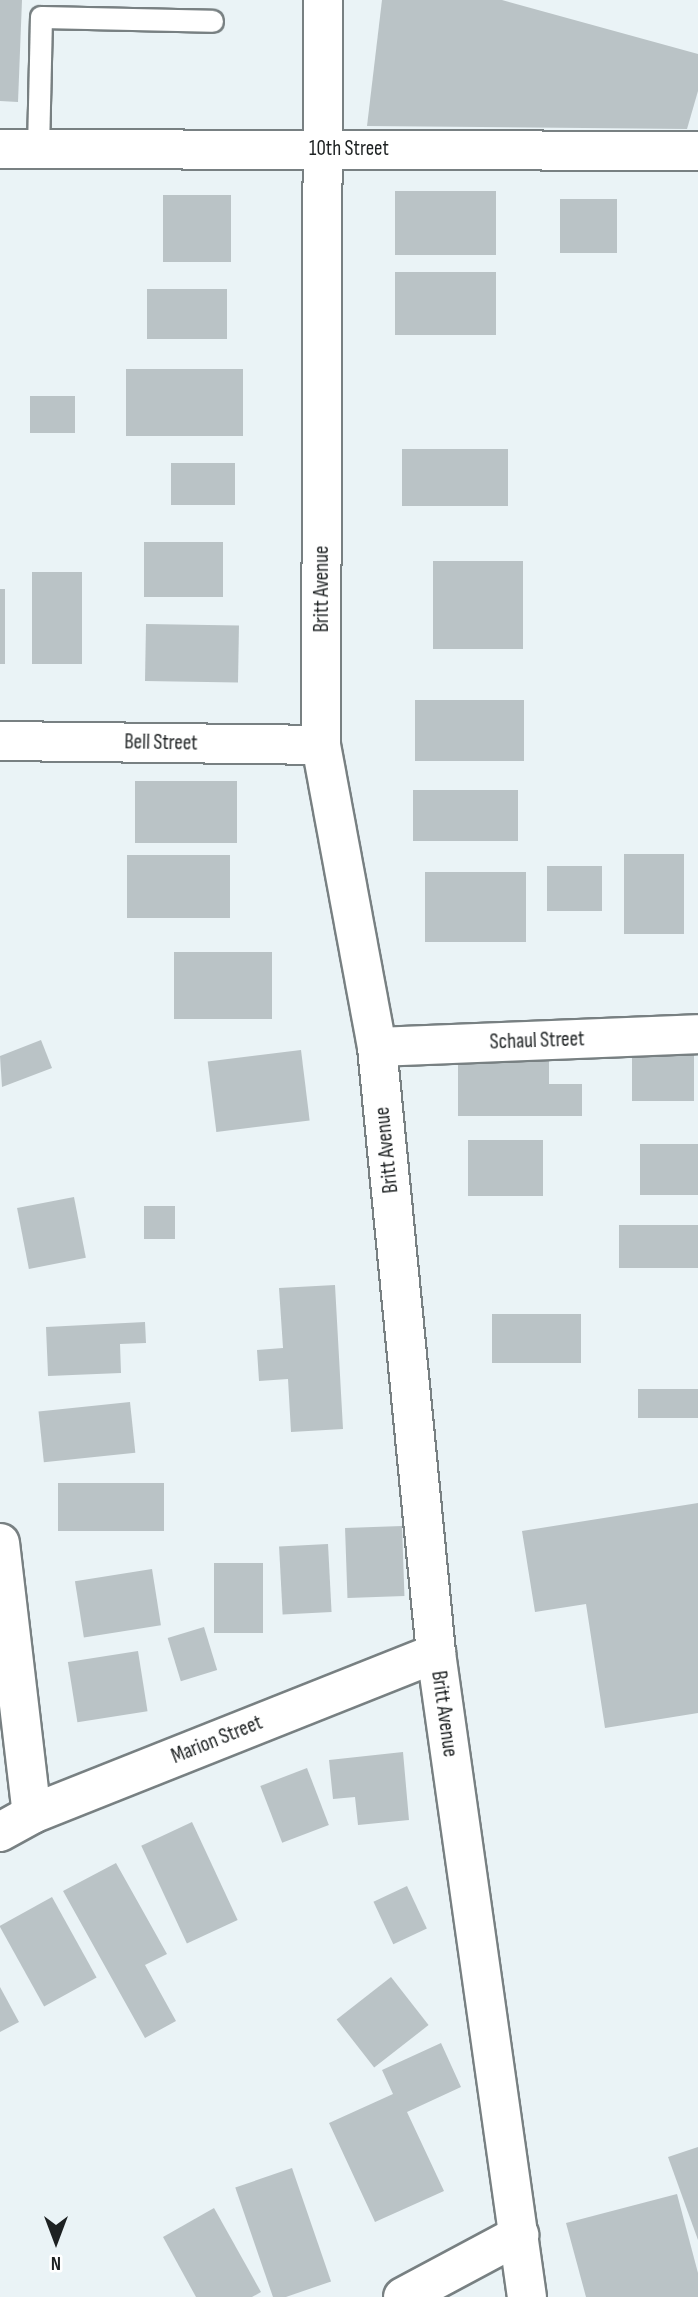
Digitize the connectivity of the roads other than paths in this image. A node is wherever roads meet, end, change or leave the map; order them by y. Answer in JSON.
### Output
{"nodes":[{"id":1,"x":323,"y":0,"type":"edge"},
{"id":2,"x":212,"y":21,"type":"dead end"},
{"id":3,"x":0,"y":149,"type":"edge"},
{"id":4,"x":38,"y":149,"type":"junction"},
{"id":5,"x":325,"y":149,"type":"junction"},
{"id":6,"x":698,"y":151,"type":"edge"},
{"id":7,"x":0,"y":741,"type":"edge"},
{"id":8,"x":321,"y":745,"type":"junction"},
{"id":9,"x":698,"y":1034,"type":"edge"},
{"id":10,"x":377,"y":1047,"type":"junction"},
{"id":11,"x":0,"y":1543,"type":"edge"},
{"id":12,"x":436,"y":1653,"type":"junction"},
{"id":13,"x":16,"y":1823,"type":"edge"},
{"id":14,"x":519,"y":2235,"type":"junction"},
{"id":15,"x":403,"y":2297,"type":"edge"},
{"id":16,"x":527,"y":2297,"type":"edge"}],
"edges":[{"from":1,"to":5,"type":"street","name":"Britt Avenue"},
{"from":2,"to":4,"type":"lane"},
{"from":3,"to":4,"type":"street","name":"10th Street"},
{"from":4,"to":5,"type":"street","name":"10th Street"},
{"from":5,"to":6,"type":"street","name":"10th Street"},
{"from":5,"to":8,"type":"street","name":"Britt Avenue"},
{"from":7,"to":8,"type":"street","name":"Bell Street"},
{"from":8,"to":10,"type":"street","name":"Britt Avenue"},
{"from":9,"to":10,"type":"street","name":"Schaul Street"},
{"from":10,"to":12,"type":"street","name":"Britt Avenue"},
{"from":11,"to":13,"type":"street"},
{"from":12,"to":13,"type":"street","name":"Marion Street"},
{"from":12,"to":14,"type":"street","name":"Britt Avenue"},
{"from":14,"to":15,"type":"street"},
{"from":14,"to":16,"type":"street","name":"Britt Avenue"}]}
